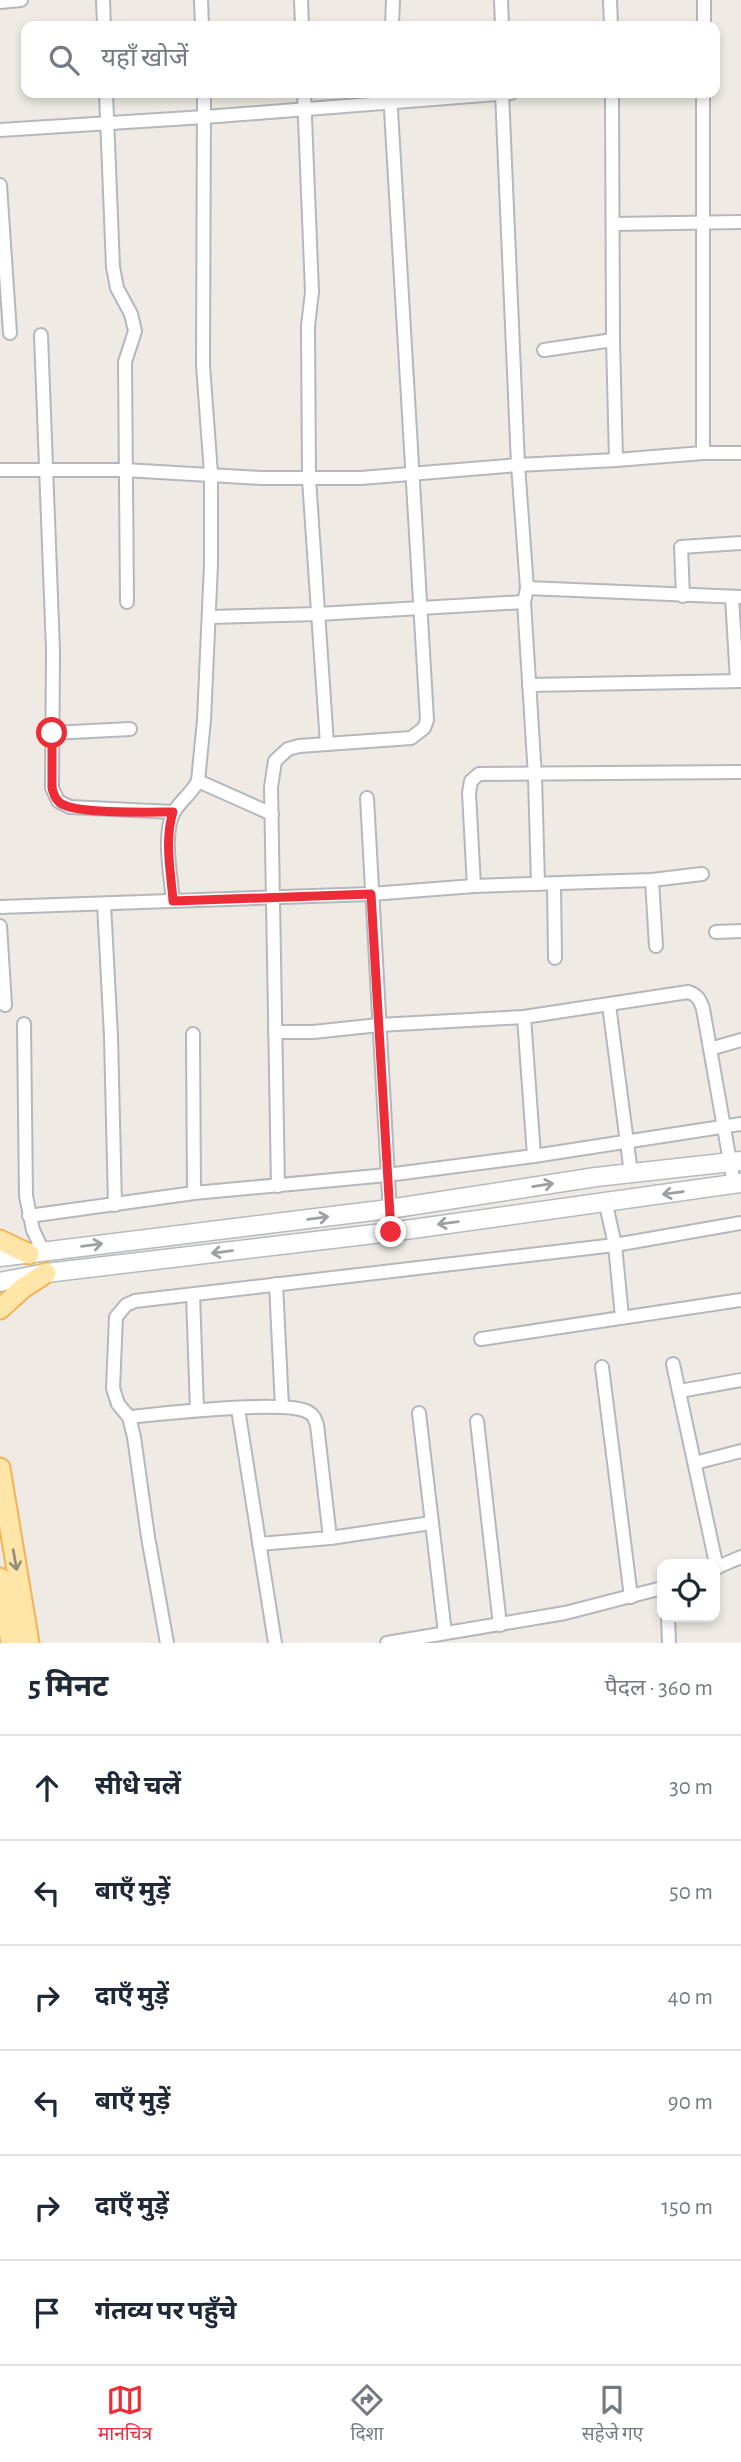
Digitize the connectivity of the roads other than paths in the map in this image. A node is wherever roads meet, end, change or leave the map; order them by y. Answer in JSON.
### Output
{"nodes":[{"id":1,"x":21,"y":0,"type":"edge"},
{"id":2,"x":103,"y":0,"type":"edge"},
{"id":3,"x":201,"y":0,"type":"edge"},
{"id":4,"x":301,"y":0,"type":"edge"},
{"id":5,"x":393,"y":0,"type":"edge"},
{"id":6,"x":501,"y":0,"type":"edge"},
{"id":7,"x":610,"y":0,"type":"edge"},
{"id":8,"x":704,"y":0,"type":"edge"},
{"id":9,"x":0,"y":2,"type":"edge"},
{"id":10,"x":104,"y":21,"type":"edge"},
{"id":11,"x":202,"y":21,"type":"edge"},
{"id":12,"x":302,"y":21,"type":"edge"},
{"id":13,"x":392,"y":21,"type":"edge"},
{"id":14,"x":502,"y":21,"type":"edge"},
{"id":15,"x":611,"y":21,"type":"edge"},
{"id":16,"x":704,"y":21,"type":"edge"},
{"id":17,"x":106,"y":98,"type":"edge"},
{"id":18,"x":204,"y":98,"type":"edge"},
{"id":19,"x":304,"y":98,"type":"edge"},
{"id":20,"x":382,"y":98,"type":"edge"},
{"id":21,"x":389,"y":98,"type":"edge"},
{"id":22,"x":502,"y":98,"type":"edge"},
{"id":23,"x":612,"y":98,"type":"edge"},
{"id":24,"x":703,"y":98,"type":"edge"},
{"id":25,"x":305,"y":109,"type":"junction"},
{"id":26,"x":205,"y":117,"type":"junction"},
{"id":27,"x":107,"y":124,"type":"junction"},
{"id":28,"x":0,"y":130,"type":"edge"},
{"id":29,"x":0,"y":185,"type":"edge"},
{"id":30,"x":741,"y":222,"type":"edge"},
{"id":31,"x":702,"y":223,"type":"junction"},
{"id":32,"x":613,"y":225,"type":"junction"},
{"id":33,"x":10,"y":333,"type":"dead end"},
{"id":34,"x":41,"y":335,"type":"dead end"},
{"id":35,"x":612,"y":340,"type":"junction"},
{"id":36,"x":544,"y":350,"type":"dead end"},
{"id":37,"x":702,"y":453,"type":"junction"},
{"id":38,"x":741,"y":453,"type":"edge"},
{"id":39,"x":616,"y":460,"type":"junction"},
{"id":40,"x":518,"y":465,"type":"junction"},
{"id":41,"x":48,"y":469,"type":"junction"},
{"id":42,"x":0,"y":470,"type":"edge"},
{"id":43,"x":125,"y":470,"type":"junction"},
{"id":44,"x":211,"y":474,"type":"junction"},
{"id":45,"x":414,"y":475,"type":"junction"},
{"id":46,"x":309,"y":480,"type":"junction"},
{"id":47,"x":741,"y":543,"type":"edge"},
{"id":48,"x":527,"y":588,"type":"junction"},
{"id":49,"x":683,"y":596,"type":"junction"},
{"id":50,"x":736,"y":597,"type":"edge"},
{"id":51,"x":127,"y":602,"type":"dead end"},
{"id":52,"x":524,"y":602,"type":"junction"},
{"id":53,"x":422,"y":608,"type":"junction"},
{"id":54,"x":318,"y":614,"type":"junction"},
{"id":55,"x":210,"y":617,"type":"junction"},
{"id":56,"x":739,"y":681,"type":"edge"},
{"id":57,"x":529,"y":685,"type":"junction"},
{"id":58,"x":130,"y":729,"type":"dead end"},
{"id":59,"x":52,"y":733,"type":"junction"},
{"id":60,"x":327,"y":744,"type":"junction"},
{"id":61,"x":741,"y":772,"type":"edge"},
{"id":62,"x":535,"y":776,"type":"junction"},
{"id":63,"x":198,"y":781,"type":"junction"},
{"id":64,"x":367,"y":798,"type":"dead end"},
{"id":65,"x":173,"y":812,"type":"junction"},
{"id":66,"x":272,"y":814,"type":"junction"},
{"id":67,"x":702,"y":874,"type":"dead end"},
{"id":68,"x":652,"y":880,"type":"junction"},
{"id":69,"x":538,"y":884,"type":"junction"},
{"id":70,"x":554,"y":884,"type":"junction"},
{"id":71,"x":474,"y":886,"type":"junction"},
{"id":72,"x":371,"y":894,"type":"junction"},
{"id":73,"x":273,"y":896,"type":"junction"},
{"id":74,"x":173,"y":901,"type":"junction"},
{"id":75,"x":104,"y":904,"type":"junction"},
{"id":76,"x":0,"y":907,"type":"edge"},
{"id":77,"x":0,"y":926,"type":"edge"},
{"id":78,"x":741,"y":931,"type":"edge"},
{"id":79,"x":716,"y":932,"type":"dead end"},
{"id":80,"x":656,"y":946,"type":"dead end"},
{"id":81,"x":555,"y":958,"type":"dead end"},
{"id":82,"x":5,"y":1005,"type":"dead end"},
{"id":83,"x":609,"y":1005,"type":"junction"},
{"id":84,"x":524,"y":1017,"type":"junction"},
{"id":85,"x":24,"y":1024,"type":"dead end"},
{"id":86,"x":379,"y":1025,"type":"junction"},
{"id":87,"x":275,"y":1032,"type":"junction"},
{"id":88,"x":193,"y":1034,"type":"dead end"},
{"id":89,"x":741,"y":1040,"type":"edge"},
{"id":90,"x":710,"y":1049,"type":"junction"},
{"id":91,"x":741,"y":1125,"type":"edge"},
{"id":92,"x":723,"y":1128,"type":"junction"},
{"id":93,"x":627,"y":1141,"type":"junction"},
{"id":94,"x":534,"y":1156,"type":"junction"},
{"id":95,"x":736,"y":1162,"type":"edge"},
{"id":96,"x":631,"y":1172,"type":"junction"},
{"id":97,"x":387,"y":1175,"type":"junction"},
{"id":98,"x":737,"y":1184,"type":"edge"},
{"id":99,"x":278,"y":1186,"type":"junction"},
{"id":100,"x":194,"y":1193,"type":"junction"},
{"id":101,"x":605,"y":1200,"type":"junction"},
{"id":102,"x":115,"y":1205,"type":"junction"},
{"id":103,"x":389,"y":1209,"type":"junction"},
{"id":104,"x":29,"y":1216,"type":"junction"},
{"id":105,"x":741,"y":1223,"type":"edge"},
{"id":106,"x":391,"y":1232,"type":"junction"},
{"id":107,"x":0,"y":1240,"type":"edge"},
{"id":108,"x":615,"y":1245,"type":"junction"},
{"id":109,"x":36,"y":1253,"type":"junction"},
{"id":110,"x":0,"y":1257,"type":"edge"},
{"id":111,"x":46,"y":1273,"type":"junction"},
{"id":112,"x":0,"y":1282,"type":"edge"},
{"id":113,"x":276,"y":1284,"type":"junction"},
{"id":114,"x":193,"y":1295,"type":"junction"},
{"id":115,"x":741,"y":1300,"type":"edge"},
{"id":116,"x":0,"y":1309,"type":"edge"},
{"id":117,"x":622,"y":1317,"type":"junction"},
{"id":118,"x":481,"y":1339,"type":"dead end"},
{"id":119,"x":673,"y":1364,"type":"dead end"},
{"id":120,"x":602,"y":1367,"type":"dead end"},
{"id":121,"x":741,"y":1380,"type":"edge"},
{"id":122,"x":680,"y":1391,"type":"junction"},
{"id":123,"x":282,"y":1407,"type":"junction"},
{"id":124,"x":237,"y":1409,"type":"junction"},
{"id":125,"x":197,"y":1410,"type":"junction"},
{"id":126,"x":419,"y":1413,"type":"dead end"},
{"id":127,"x":129,"y":1417,"type":"junction"},
{"id":128,"x":477,"y":1421,"type":"dead end"},
{"id":129,"x":741,"y":1451,"type":"edge"},
{"id":130,"x":695,"y":1463,"type":"junction"},
{"id":131,"x":0,"y":1468,"type":"edge"},
{"id":132,"x":431,"y":1523,"type":"junction"},
{"id":133,"x":330,"y":1538,"type":"junction"},
{"id":134,"x":259,"y":1544,"type":"junction"},
{"id":135,"x":741,"y":1557,"type":"edge"},
{"id":136,"x":714,"y":1559,"type":"edge"},
{"id":137,"x":720,"y":1566,"type":"edge"},
{"id":138,"x":657,"y":1589,"type":"edge"},
{"id":139,"x":1,"y":1590,"type":"edge"},
{"id":140,"x":631,"y":1597,"type":"junction"},
{"id":141,"x":668,"y":1622,"type":"edge"},
{"id":142,"x":500,"y":1625,"type":"junction"},
{"id":143,"x":445,"y":1633,"type":"junction"},
{"id":144,"x":11,"y":1643,"type":"edge"},
{"id":145,"x":29,"y":1643,"type":"edge"},
{"id":146,"x":167,"y":1643,"type":"edge"},
{"id":147,"x":275,"y":1643,"type":"edge"},
{"id":148,"x":387,"y":1643,"type":"edge"},
{"id":149,"x":669,"y":1643,"type":"edge"}],
"edges":[{"from":1,"to":9,"type":"street"},
{"from":2,"to":10,"type":"street"},
{"from":3,"to":11,"type":"street"},
{"from":4,"to":12,"type":"street"},
{"from":5,"to":13,"type":"street"},
{"from":6,"to":14,"type":"street"},
{"from":7,"to":15,"type":"street"},
{"from":8,"to":16,"type":"street"},
{"from":17,"to":27,"type":"street"},
{"from":18,"to":26,"type":"street"},
{"from":19,"to":25,"type":"street"},
{"from":20,"to":25,"type":"street"},
{"from":21,"to":45,"type":"street"},
{"from":22,"to":40,"type":"street"},
{"from":23,"to":32,"type":"street"},
{"from":24,"to":31,"type":"street"},
{"from":25,"to":26,"type":"street"},
{"from":25,"to":46,"type":"street"},
{"from":26,"to":27,"type":"street"},
{"from":26,"to":44,"type":"street"},
{"from":27,"to":28,"type":"street"},
{"from":27,"to":43,"type":"street"},
{"from":29,"to":33,"type":"street"},
{"from":30,"to":31,"type":"street"},
{"from":31,"to":32,"type":"street"},
{"from":31,"to":37,"type":"street"},
{"from":32,"to":35,"type":"street"},
{"from":34,"to":41,"type":"street"},
{"from":35,"to":36,"type":"street"},
{"from":35,"to":39,"type":"street"},
{"from":37,"to":38,"type":"street"},
{"from":37,"to":39,"type":"street"},
{"from":39,"to":40,"type":"street"},
{"from":40,"to":45,"type":"street"},
{"from":40,"to":48,"type":"street"},
{"from":41,"to":42,"type":"street"},
{"from":41,"to":43,"type":"street"},
{"from":41,"to":59,"type":"street"},
{"from":43,"to":44,"type":"street"},
{"from":43,"to":51,"type":"street"},
{"from":44,"to":46,"type":"street"},
{"from":44,"to":55,"type":"street"},
{"from":45,"to":46,"type":"street"},
{"from":45,"to":53,"type":"street"},
{"from":46,"to":54,"type":"street"},
{"from":47,"to":49,"type":"street"},
{"from":48,"to":49,"type":"street"},
{"from":48,"to":52,"type":"street"},
{"from":49,"to":50,"type":"street"},
{"from":50,"to":56,"type":"street"},
{"from":52,"to":53,"type":"street"},
{"from":52,"to":57,"type":"street"},
{"from":53,"to":54,"type":"street"},
{"from":53,"to":60,"type":"street"},
{"from":54,"to":55,"type":"street"},
{"from":54,"to":60,"type":"street"},
{"from":55,"to":63,"type":"street"},
{"from":56,"to":57,"type":"street"},
{"from":57,"to":62,"type":"street"},
{"from":58,"to":59,"type":"street"},
{"from":59,"to":65,"type":"street"},
{"from":60,"to":66,"type":"street"},
{"from":61,"to":62,"type":"street"},
{"from":62,"to":69,"type":"street"},
{"from":62,"to":71,"type":"street"},
{"from":63,"to":65,"type":"street"},
{"from":63,"to":66,"type":"street"},
{"from":64,"to":72,"type":"street"},
{"from":65,"to":74,"type":"street"},
{"from":66,"to":73,"type":"street"},
{"from":67,"to":68,"type":"street"},
{"from":68,"to":70,"type":"street"},
{"from":68,"to":80,"type":"street"},
{"from":69,"to":70,"type":"street"},
{"from":69,"to":71,"type":"street"},
{"from":70,"to":81,"type":"street"},
{"from":71,"to":72,"type":"street"},
{"from":72,"to":73,"type":"street"},
{"from":72,"to":86,"type":"street"},
{"from":73,"to":74,"type":"street"},
{"from":73,"to":87,"type":"street"},
{"from":74,"to":75,"type":"street"},
{"from":75,"to":76,"type":"street"},
{"from":75,"to":102,"type":"street"},
{"from":77,"to":82,"type":"street"},
{"from":78,"to":79,"type":"street"},
{"from":83,"to":84,"type":"street"},
{"from":83,"to":90,"type":"street"},
{"from":83,"to":93,"type":"street"},
{"from":84,"to":86,"type":"street"},
{"from":84,"to":94,"type":"street"},
{"from":85,"to":104,"type":"street"},
{"from":86,"to":87,"type":"street"},
{"from":86,"to":97,"type":"street"},
{"from":87,"to":99,"type":"street"},
{"from":88,"to":100,"type":"street"},
{"from":89,"to":90,"type":"street"},
{"from":90,"to":92,"type":"street"},
{"from":91,"to":92,"type":"street"},
{"from":92,"to":93,"type":"street"},
{"from":92,"to":95,"type":"street"},
{"from":93,"to":94,"type":"street"},
{"from":93,"to":96,"type":"street"},
{"from":94,"to":97,"type":"street"},
{"from":95,"to":96,"type":"main road"},
{"from":95,"to":98,"type":"street"},
{"from":103,"to":96,"type":"main road","one_way":true},
{"from":97,"to":99,"type":"street"},
{"from":97,"to":103,"type":"street"},
{"from":98,"to":101,"type":"main road","one_way":true},
{"from":99,"to":100,"type":"street"},
{"from":100,"to":102,"type":"street"},
{"from":101,"to":106,"type":"main road","one_way":true},
{"from":101,"to":108,"type":"street"},
{"from":102,"to":104,"type":"street"},
{"from":103,"to":106,"type":"street"},
{"from":109,"to":103,"type":"main road","one_way":true},
{"from":104,"to":109,"type":"street"},
{"from":105,"to":108,"type":"street"},
{"from":106,"to":111,"type":"main road","one_way":true},
{"from":107,"to":109,"type":"main road"},
{"from":108,"to":113,"type":"street"},
{"from":108,"to":117,"type":"street"},
{"from":109,"to":110,"type":"main road"},
{"from":111,"to":112,"type":"main road"},
{"from":111,"to":116,"type":"main road"},
{"from":113,"to":114,"type":"street"},
{"from":113,"to":123,"type":"street"},
{"from":114,"to":125,"type":"street"},
{"from":114,"to":127,"type":"street"},
{"from":115,"to":117,"type":"street"},
{"from":117,"to":118,"type":"street"},
{"from":119,"to":122,"type":"street"},
{"from":120,"to":140,"type":"street"},
{"from":121,"to":122,"type":"street"},
{"from":122,"to":130,"type":"street"},
{"from":123,"to":124,"type":"street"},
{"from":123,"to":133,"type":"street"},
{"from":124,"to":125,"type":"street"},
{"from":124,"to":134,"type":"street"},
{"from":125,"to":127,"type":"street"},
{"from":126,"to":132,"type":"street"},
{"from":127,"to":146,"type":"street"},
{"from":128,"to":142,"type":"street"},
{"from":129,"to":130,"type":"street"},
{"from":130,"to":136,"type":"street"},
{"from":131,"to":145,"type":"main road","one_way":true},
{"from":132,"to":133,"type":"street"},
{"from":132,"to":143,"type":"street"},
{"from":133,"to":134,"type":"street"},
{"from":134,"to":147,"type":"street"},
{"from":135,"to":137,"type":"street"},
{"from":138,"to":140,"type":"street"},
{"from":139,"to":144,"type":"main road"},
{"from":140,"to":142,"type":"street"},
{"from":141,"to":149,"type":"street"},
{"from":142,"to":143,"type":"street"},
{"from":143,"to":148,"type":"street"}]}
